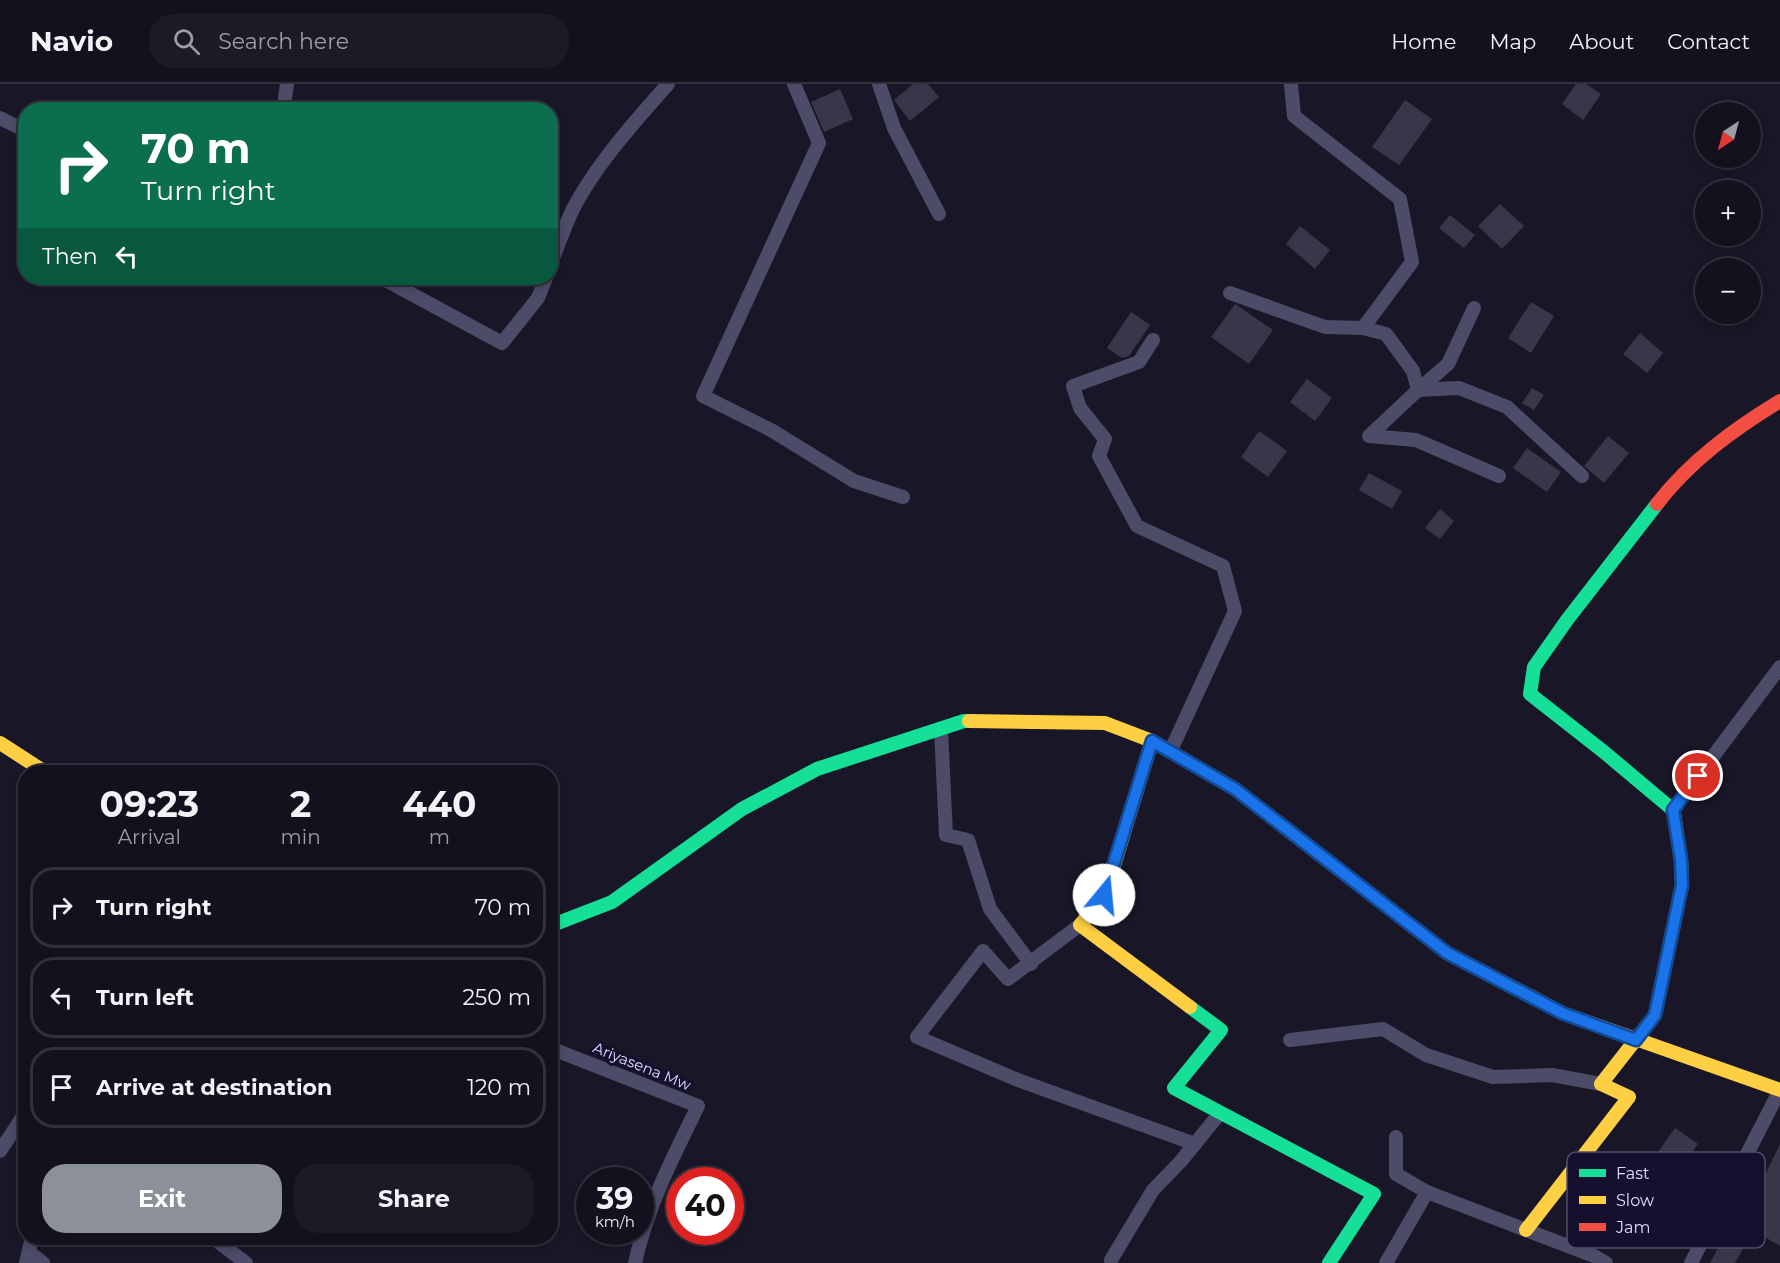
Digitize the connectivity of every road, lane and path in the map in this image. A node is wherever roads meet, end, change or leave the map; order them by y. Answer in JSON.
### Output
{"nodes":[{"id":1,"x":287,"y":84,"type":"edge"},
{"id":2,"x":668,"y":84,"type":"edge"},
{"id":3,"x":794,"y":84,"type":"edge"},
{"id":4,"x":879,"y":84,"type":"edge"},
{"id":5,"x":1291,"y":84,"type":"edge"},
{"id":6,"x":284,"y":102,"type":"edge"},
{"id":7,"x":0,"y":118,"type":"edge"},
{"id":8,"x":18,"y":127,"type":"edge"},
{"id":9,"x":939,"y":214,"type":"dead end"},
{"id":10,"x":558,"y":246,"type":"edge"},
{"id":11,"x":395,"y":285,"type":"edge"},
{"id":12,"x":543,"y":285,"type":"edge"},
{"id":13,"x":1230,"y":292,"type":"dead end"},
{"id":14,"x":1474,"y":308,"type":"dead end"},
{"id":15,"x":1364,"y":328,"type":"junction"},
{"id":16,"x":1153,"y":340,"type":"dead end"},
{"id":17,"x":1418,"y":390,"type":"junction"},
{"id":18,"x":1780,"y":401,"type":"edge"},
{"id":19,"x":1499,"y":476,"type":"dead end"},
{"id":20,"x":1582,"y":476,"type":"dead end"},
{"id":21,"x":903,"y":497,"type":"dead end"},
{"id":22,"x":1780,"y":667,"type":"edge"},
{"id":23,"x":941,"y":729,"type":"junction"},
{"id":24,"x":1152,"y":741,"type":"junction"},
{"id":25,"x":0,"y":743,"type":"edge"},
{"id":26,"x":1170,"y":752,"type":"junction"},
{"id":27,"x":34,"y":765,"type":"edge"},
{"id":28,"x":1673,"y":810,"type":"junction"},
{"id":29,"x":558,"y":923,"type":"edge"},
{"id":30,"x":1080,"y":925,"type":"junction"},
{"id":31,"x":1031,"y":963,"type":"junction"},
{"id":32,"x":1290,"y":1040,"type":"dead end"},
{"id":33,"x":1636,"y":1040,"type":"junction"},
{"id":34,"x":558,"y":1051,"type":"edge"},
{"id":35,"x":1601,"y":1084,"type":"junction"},
{"id":36,"x":1780,"y":1090,"type":"edge"},
{"id":37,"x":1220,"y":1113,"type":"junction"},
{"id":38,"x":18,"y":1124,"type":"edge"},
{"id":39,"x":1396,"y":1137,"type":"dead end"},
{"id":40,"x":1195,"y":1144,"type":"junction"},
{"id":41,"x":0,"y":1151,"type":"edge"},
{"id":42,"x":1586,"y":1152,"type":"edge"},
{"id":43,"x":1748,"y":1152,"type":"edge"},
{"id":44,"x":1567,"y":1177,"type":"edge"},
{"id":45,"x":1427,"y":1192,"type":"junction"},
{"id":46,"x":1526,"y":1230,"type":"junction"},
{"id":47,"x":222,"y":1245,"type":"edge"},
{"id":48,"x":1567,"y":1246,"type":"edge"},
{"id":49,"x":1573,"y":1248,"type":"edge"},
{"id":50,"x":1699,"y":1248,"type":"edge"},
{"id":51,"x":28,"y":1258,"type":"edge"},
{"id":52,"x":1111,"y":1260,"type":"dead end"},
{"id":53,"x":43,"y":1263,"type":"edge"},
{"id":54,"x":246,"y":1263,"type":"edge"},
{"id":55,"x":635,"y":1263,"type":"edge"},
{"id":56,"x":1329,"y":1263,"type":"edge"},
{"id":57,"x":1386,"y":1263,"type":"edge"},
{"id":58,"x":1606,"y":1263,"type":"edge"},
{"id":59,"x":1691,"y":1263,"type":"edge"}],
"edges":[{"from":1,"to":6,"type":"street"},
{"from":2,"to":10,"type":"street"},
{"from":3,"to":21,"type":"street"},
{"from":4,"to":9,"type":"street"},
{"from":5,"to":15,"type":"street"},
{"from":7,"to":8,"type":"street"},
{"from":11,"to":12,"type":"street"},
{"from":13,"to":15,"type":"street"},
{"from":14,"to":17,"type":"street"},
{"from":15,"to":17,"type":"street"},
{"from":16,"to":26,"type":"street"},
{"from":17,"to":19,"type":"street"},
{"from":17,"to":20,"type":"street"},
{"from":18,"to":28,"type":"street"},
{"from":22,"to":28,"type":"street"},
{"from":23,"to":24,"type":"street"},
{"from":23,"to":29,"type":"street"},
{"from":23,"to":31,"type":"street"},
{"from":24,"to":26,"type":"street"},
{"from":24,"to":30,"type":"street"},
{"from":25,"to":27,"type":"street"},
{"from":26,"to":33,"type":"street"},
{"from":28,"to":33,"type":"street"},
{"from":30,"to":31,"type":"street"},
{"from":30,"to":37,"type":"street"},
{"from":31,"to":40,"type":"street"},
{"from":32,"to":35,"type":"street"},
{"from":33,"to":35,"type":"street"},
{"from":33,"to":36,"type":"street"},
{"from":34,"to":55,"type":"street","name":"Ariyasena Mw"},
{"from":35,"to":42,"type":"street"},
{"from":36,"to":43,"type":"street"},
{"from":37,"to":40,"type":"street"},
{"from":37,"to":56,"type":"street"},
{"from":38,"to":41,"type":"street"},
{"from":39,"to":45,"type":"street"},
{"from":40,"to":52,"type":"street"},
{"from":44,"to":46,"type":"street"},
{"from":45,"to":46,"type":"street"},
{"from":45,"to":57,"type":"street"},
{"from":46,"to":48,"type":"street"},
{"from":47,"to":54,"type":"street"},
{"from":49,"to":58,"type":"street"},
{"from":50,"to":59,"type":"street"},
{"from":51,"to":53,"type":"street"}]}
